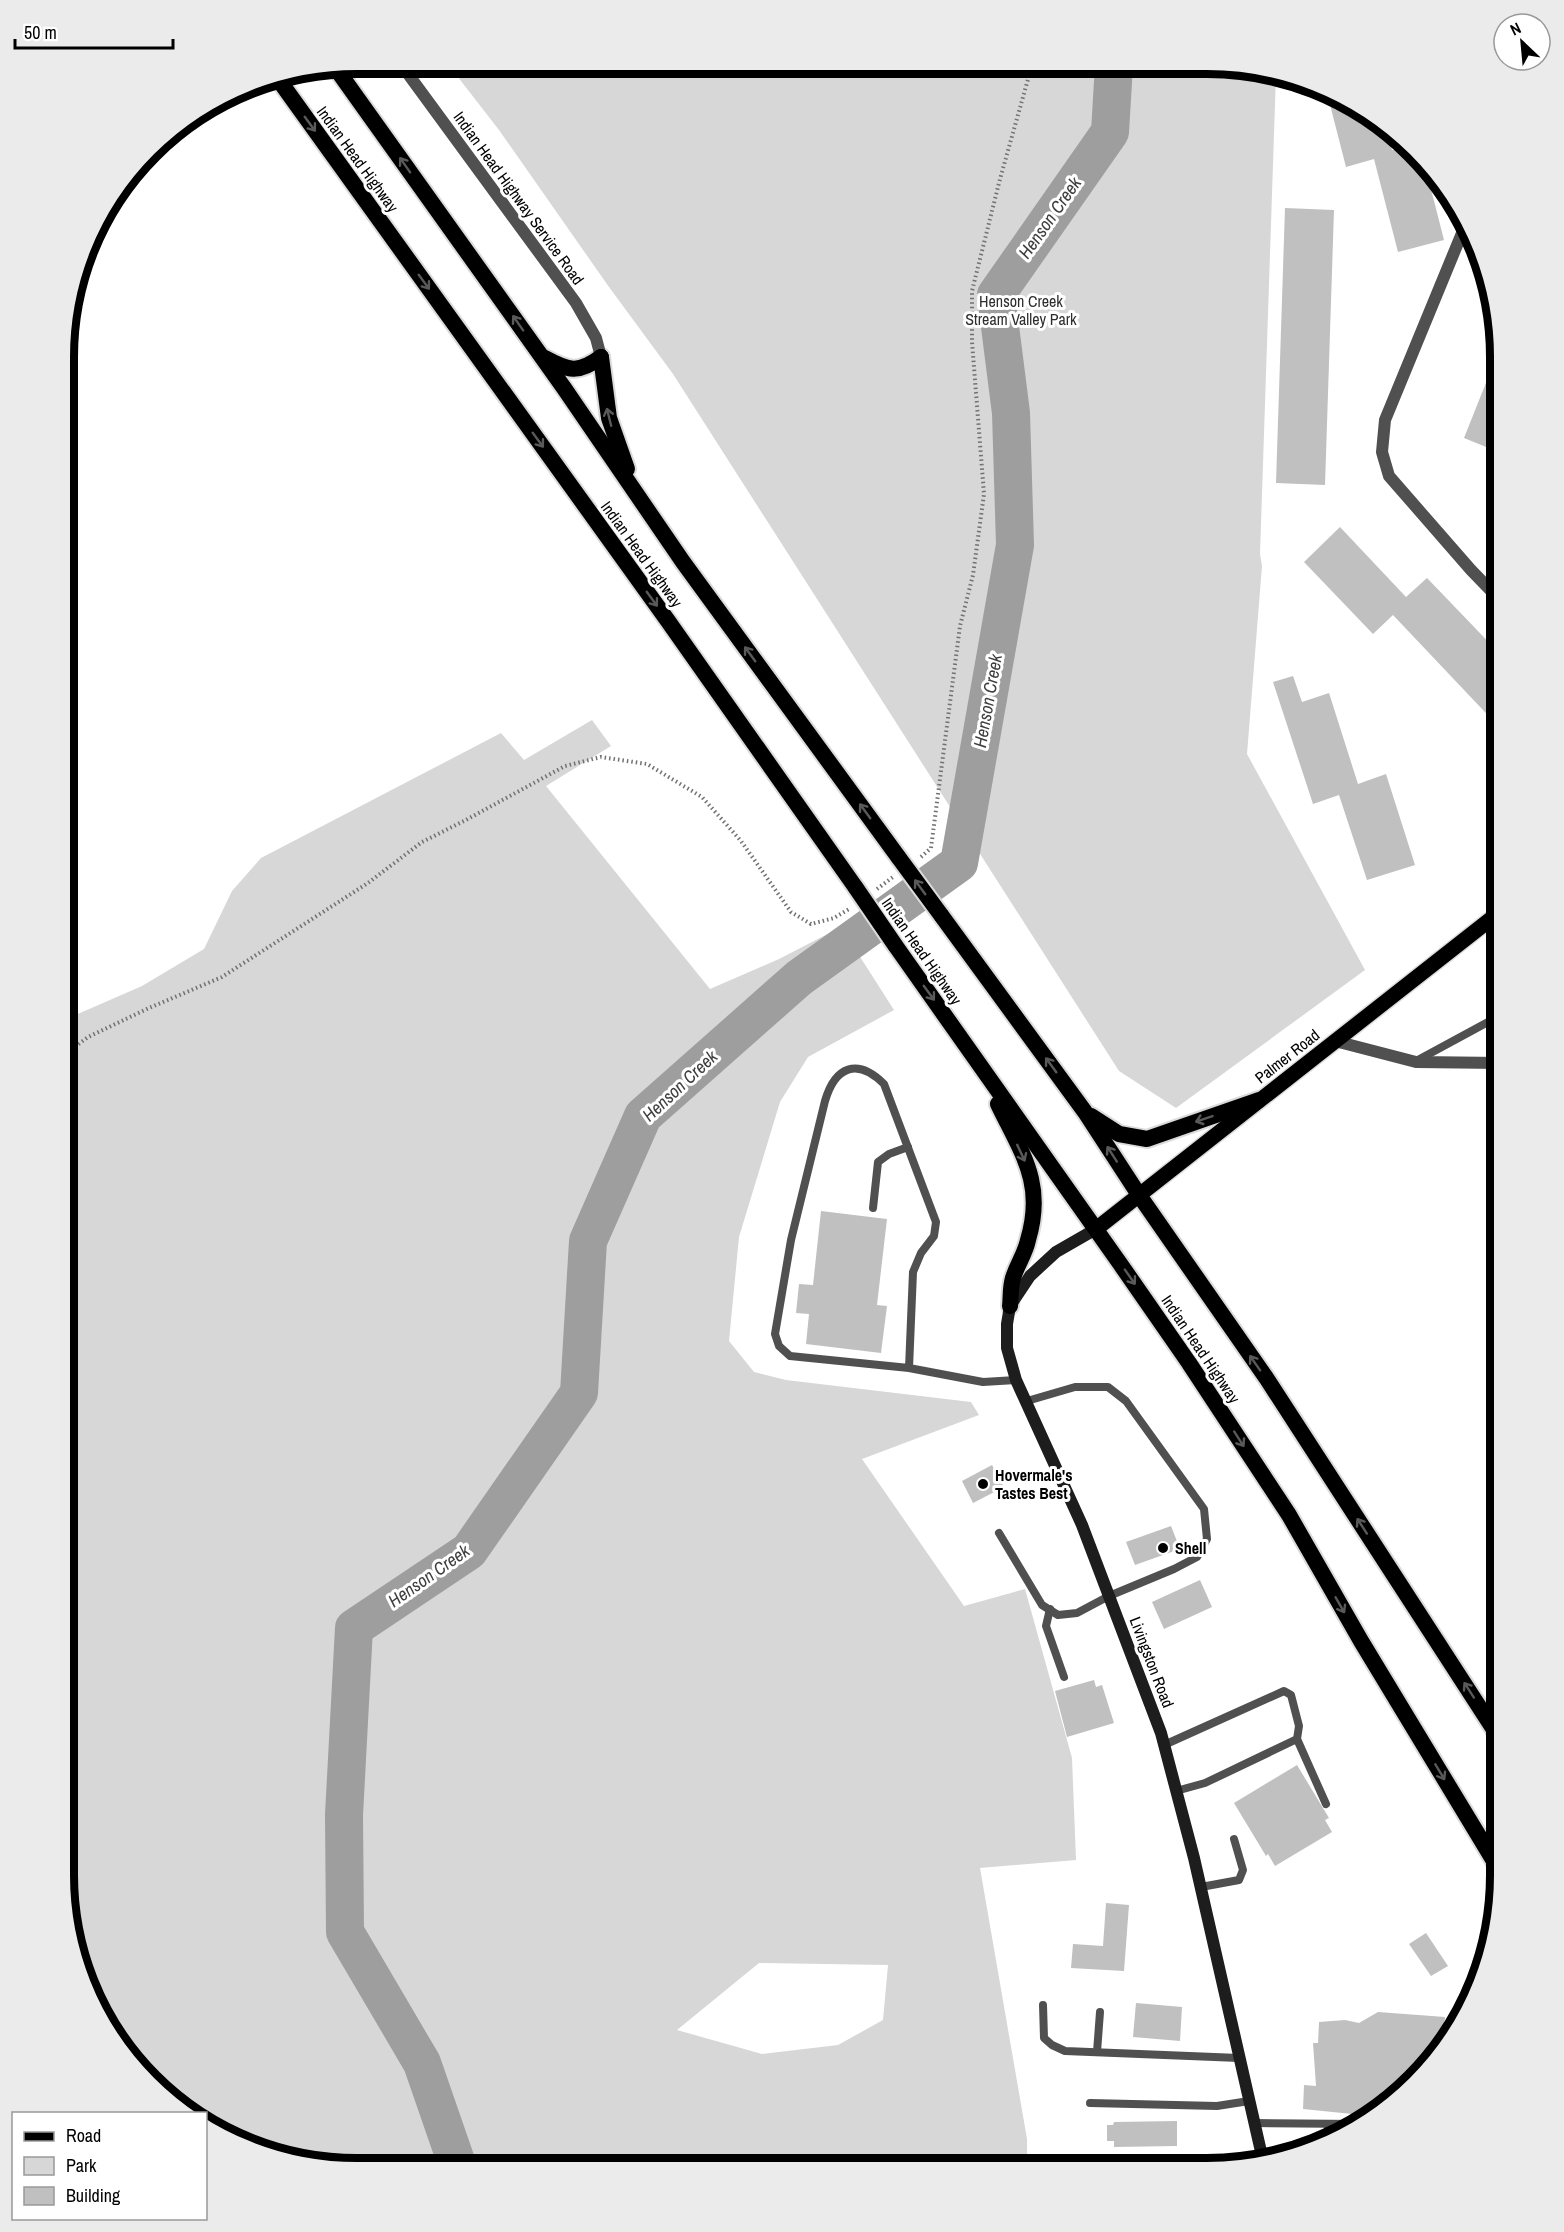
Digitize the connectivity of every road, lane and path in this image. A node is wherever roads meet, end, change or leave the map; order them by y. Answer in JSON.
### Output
{"nodes":[{"id":1,"x":340,"y":74,"type":"edge"},
{"id":2,"x":408,"y":74,"type":"edge"},
{"id":3,"x":282,"y":84,"type":"edge"},
{"id":4,"x":1462,"y":234,"type":"edge"},
{"id":5,"x":541,"y":356,"type":"junction"},
{"id":6,"x":601,"y":357,"type":"junction"},
{"id":7,"x":636,"y":492,"type":"junction"},
{"id":8,"x":1490,"y":590,"type":"edge"},
{"id":9,"x":1490,"y":920,"type":"edge"},
{"id":10,"x":1490,"y":1021,"type":"edge"},
{"id":11,"x":1335,"y":1041,"type":"junction"},
{"id":12,"x":979,"y":1062,"type":"junction"},
{"id":13,"x":1416,"y":1062,"type":"junction"},
{"id":14,"x":1490,"y":1063,"type":"edge"},
{"id":15,"x":1259,"y":1101,"type":"junction"},
{"id":16,"x":1086,"y":1112,"type":"junction"},
{"id":17,"x":908,"y":1146,"type":"junction"},
{"id":18,"x":1139,"y":1195,"type":"junction"},
{"id":19,"x":873,"y":1208,"type":"dead end"},
{"id":20,"x":1096,"y":1229,"type":"junction"},
{"id":21,"x":1010,"y":1306,"type":"junction"},
{"id":22,"x":909,"y":1368,"type":"junction"},
{"id":23,"x":1016,"y":1380,"type":"junction"},
{"id":24,"x":1027,"y":1401,"type":"junction"},
{"id":25,"x":999,"y":1533,"type":"dead end"},
{"id":26,"x":1109,"y":1596,"type":"junction"},
{"id":27,"x":1050,"y":1610,"type":"junction"},
{"id":28,"x":1064,"y":1677,"type":"dead end"},
{"id":29,"x":1490,"y":1724,"type":"edge"},
{"id":30,"x":1297,"y":1739,"type":"junction"},
{"id":31,"x":1164,"y":1745,"type":"junction"},
{"id":32,"x":1176,"y":1791,"type":"junction"},
{"id":33,"x":1326,"y":1804,"type":"dead end"},
{"id":34,"x":1234,"y":1839,"type":"dead end"},
{"id":35,"x":1490,"y":1854,"type":"edge"},
{"id":36,"x":1201,"y":1887,"type":"junction"},
{"id":37,"x":1043,"y":2005,"type":"dead end"},
{"id":38,"x":1100,"y":2012,"type":"dead end"},
{"id":39,"x":1097,"y":2052,"type":"junction"},
{"id":40,"x":1239,"y":2058,"type":"junction"},
{"id":41,"x":1249,"y":2101,"type":"junction"},
{"id":42,"x":1090,"y":2103,"type":"dead end"},
{"id":43,"x":1254,"y":2123,"type":"junction"},
{"id":44,"x":1327,"y":2124,"type":"junction"},
{"id":45,"x":1343,"y":2124,"type":"edge"},
{"id":46,"x":1329,"y":2130,"type":"edge"},
{"id":47,"x":1261,"y":2153,"type":"edge"}],
"edges":[{"from":5,"to":1,"type":"highway","name":"Indian Head Highway","one_way":true},
{"from":2,"to":6,"type":"street","name":"Indian Head Highway Service Road"},
{"from":3,"to":12,"type":"highway","name":"Indian Head Highway","one_way":true,"bridge":true},
{"from":4,"to":8,"type":"street"},
{"from":5,"to":6,"type":"highway"},
{"from":5,"to":7,"type":"highway","name":"Indian Head Highway"},
{"from":7,"to":6,"type":"highway","one_way":true},
{"from":16,"to":7,"type":"highway","name":"Indian Head Highway","one_way":true,"bridge":true},
{"from":9,"to":11,"type":"main road","name":"Palmer Road"},
{"from":10,"to":13,"type":"lane"},
{"from":11,"to":13,"type":"street"},
{"from":11,"to":15,"type":"main road","name":"Palmer Road"},
{"from":12,"to":20,"type":"highway","name":"Indian Head Highway"},
{"from":12,"to":21,"type":"highway","one_way":true},
{"from":13,"to":14,"type":"street"},
{"from":15,"to":16,"type":"highway","one_way":true},
{"from":15,"to":18,"type":"main road","name":"Palmer Road"},
{"from":18,"to":16,"type":"highway","name":"Indian Head Highway","one_way":true},
{"from":17,"to":19,"type":"lane"},
{"from":17,"to":22,"type":"lane"},
{"from":17,"to":22,"type":"lane"},
{"from":18,"to":20,"type":"main road","name":"Palmer Road"},
{"from":29,"to":18,"type":"highway","name":"Indian Head Highway","one_way":true},
{"from":20,"to":21,"type":"main road","name":"Livingston Road"},
{"from":20,"to":35,"type":"highway","name":"Indian Head Highway","one_way":true},
{"from":21,"to":23,"type":"main road","name":"Livingston Road"},
{"from":22,"to":23,"type":"lane"},
{"from":23,"to":24,"type":"main road","name":"Livingston Road"},
{"from":24,"to":26,"type":"main road","name":"Livingston Road"},
{"from":24,"to":26,"type":"lane"},
{"from":25,"to":27,"type":"lane"},
{"from":26,"to":27,"type":"lane"},
{"from":26,"to":31,"type":"main road","name":"Livingston Road"},
{"from":27,"to":28,"type":"lane"},
{"from":30,"to":31,"type":"lane"},
{"from":30,"to":32,"type":"lane"},
{"from":30,"to":33,"type":"lane"},
{"from":31,"to":32,"type":"main road","name":"Livingston Road"},
{"from":32,"to":36,"type":"main road","name":"Livingston Road"},
{"from":34,"to":36,"type":"lane"},
{"from":36,"to":40,"type":"main road","name":"Livingston Road"},
{"from":37,"to":39,"type":"lane"},
{"from":38,"to":39,"type":"lane"},
{"from":39,"to":40,"type":"lane"},
{"from":40,"to":41,"type":"main road","name":"Livingston Road"},
{"from":41,"to":42,"type":"lane"},
{"from":41,"to":43,"type":"main road","name":"Livingston Road"},
{"from":43,"to":44,"type":"lane"},
{"from":43,"to":47,"type":"main road","name":"Livingston Road"},
{"from":44,"to":45,"type":"lane"},
{"from":44,"to":46,"type":"lane"}]}
